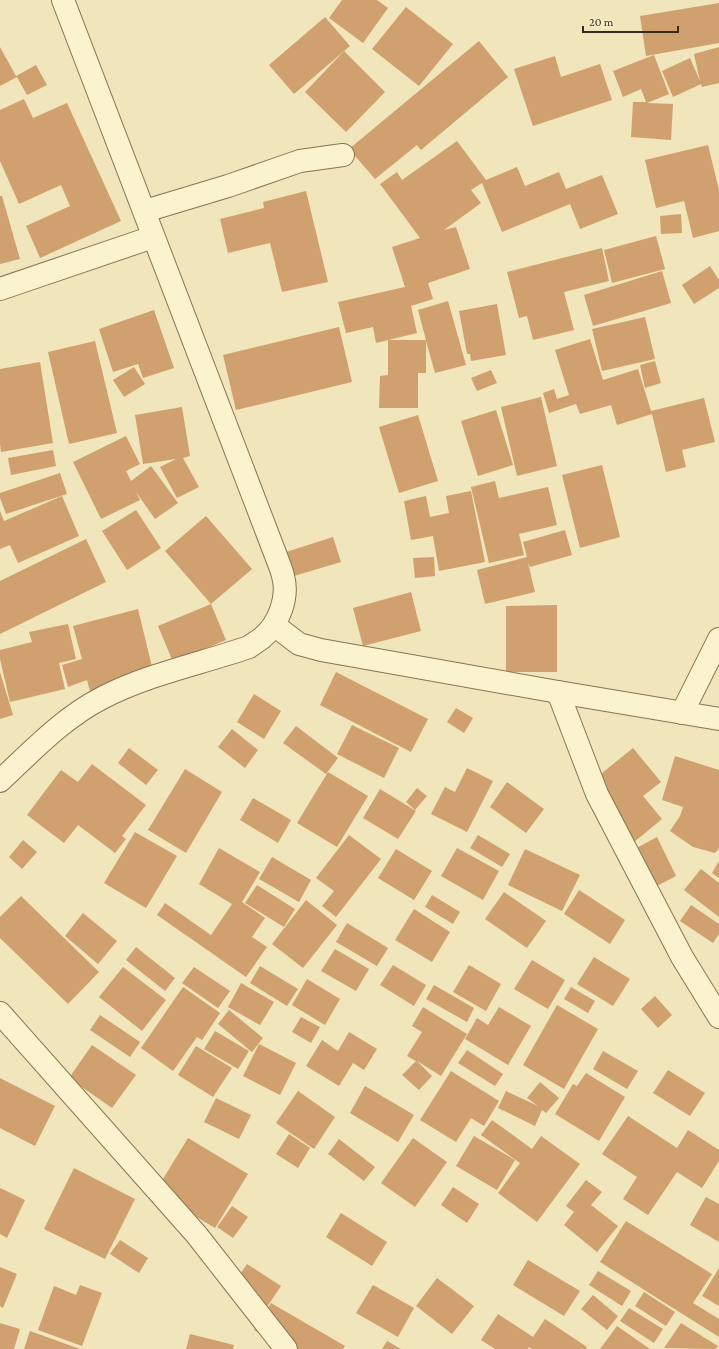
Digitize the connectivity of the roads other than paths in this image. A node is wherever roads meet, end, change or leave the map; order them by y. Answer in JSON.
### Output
{"nodes":[{"id":1,"x":63,"y":0,"type":"edge"},
{"id":2,"x":343,"y":155,"type":"dead end"},
{"id":3,"x":144,"y":211,"type":"junction"},
{"id":4,"x":153,"y":237,"type":"junction"},
{"id":5,"x":0,"y":289,"type":"edge"},
{"id":6,"x":274,"y":625,"type":"junction"},
{"id":7,"x":719,"y":639,"type":"edge"},
{"id":8,"x":558,"y":692,"type":"junction"},
{"id":9,"x":682,"y":713,"type":"junction"},
{"id":10,"x":719,"y":719,"type":"edge"},
{"id":11,"x":0,"y":781,"type":"edge"},
{"id":12,"x":0,"y":1013,"type":"edge"},
{"id":13,"x":719,"y":1017,"type":"edge"},
{"id":14,"x":286,"y":1349,"type":"edge"}],
"edges":[{"from":1,"to":3,"type":"street"},
{"from":2,"to":3,"type":"street"},
{"from":3,"to":4,"type":"street"},
{"from":4,"to":5,"type":"street"},
{"from":4,"to":6,"type":"street"},
{"from":6,"to":8,"type":"street"},
{"from":6,"to":11,"type":"street"},
{"from":7,"to":9,"type":"street"},
{"from":8,"to":9,"type":"street"},
{"from":8,"to":13,"type":"street"},
{"from":9,"to":10,"type":"street"},
{"from":12,"to":14,"type":"street"}]}
